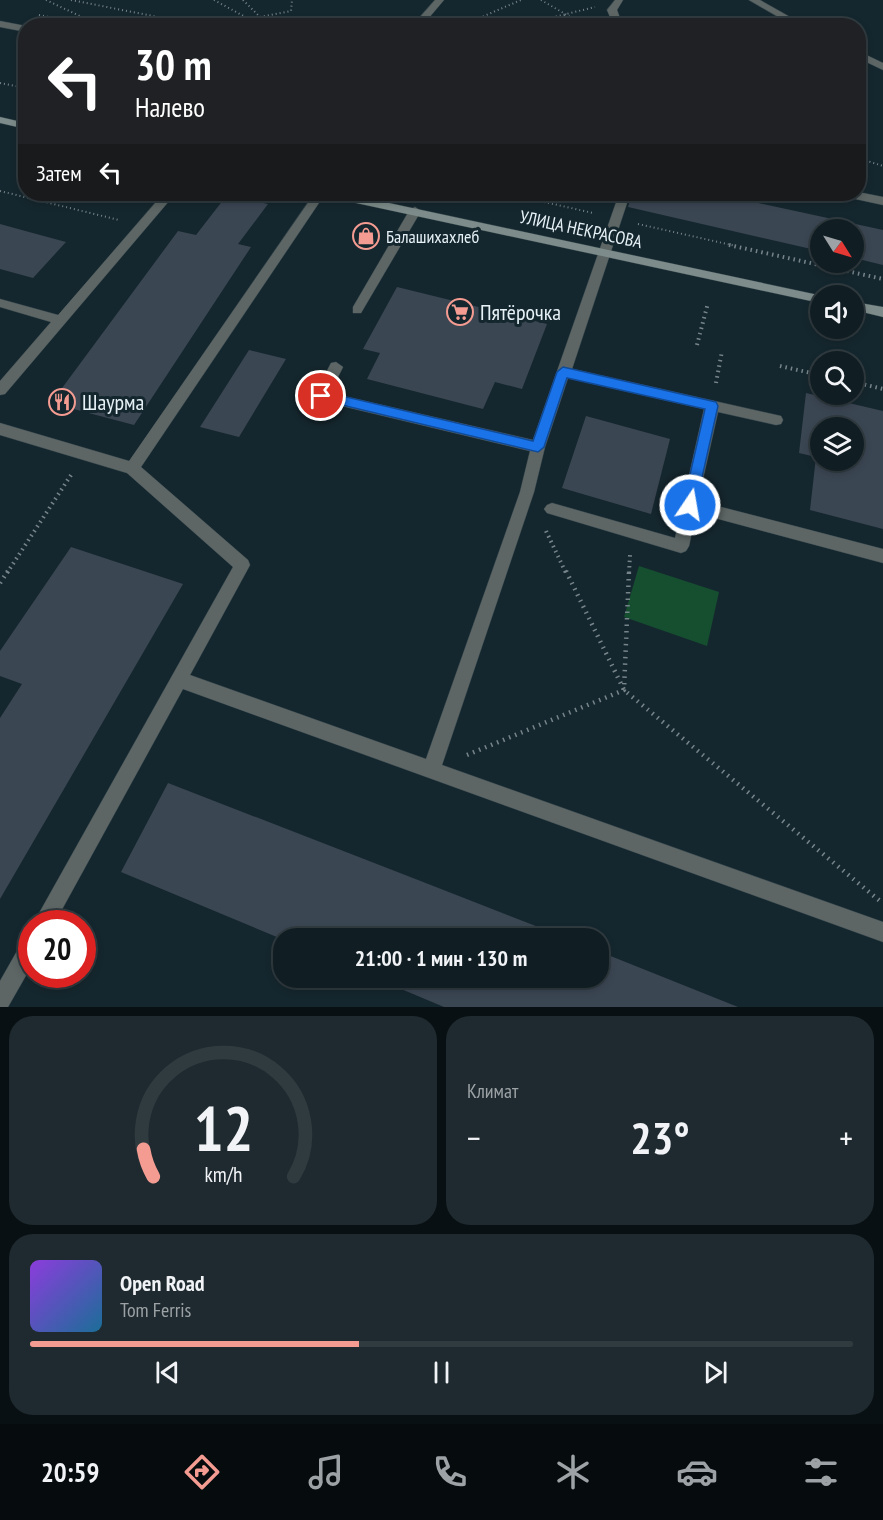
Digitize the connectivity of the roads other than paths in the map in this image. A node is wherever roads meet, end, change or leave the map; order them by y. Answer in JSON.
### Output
{"nodes":[{"id":1,"x":440,"y":0,"type":"edge"},
{"id":2,"x":619,"y":0,"type":"edge"},
{"id":3,"x":753,"y":0,"type":"edge"},
{"id":4,"x":423,"y":18,"type":"edge"},
{"id":5,"x":616,"y":18,"type":"edge"},
{"id":6,"x":787,"y":18,"type":"edge"},
{"id":7,"x":0,"y":24,"type":"edge"},
{"id":8,"x":18,"y":27,"type":"edge"},
{"id":9,"x":866,"y":58,"type":"edge"},
{"id":10,"x":883,"y":67,"type":"edge"},
{"id":11,"x":0,"y":120,"type":"edge"},
{"id":12,"x":18,"y":124,"type":"edge"},
{"id":13,"x":866,"y":197,"type":"edge"},
{"id":14,"x":162,"y":201,"type":"edge"},
{"id":15,"x":314,"y":201,"type":"edge"},
{"id":16,"x":367,"y":201,"type":"edge"},
{"id":17,"x":622,"y":201,"type":"edge"},
{"id":18,"x":883,"y":201,"type":"edge"},
{"id":19,"x":415,"y":211,"type":"junction"},
{"id":20,"x":602,"y":252,"type":"junction"},
{"id":21,"x":810,"y":297,"type":"edge"},
{"id":22,"x":0,"y":303,"type":"edge"},
{"id":23,"x":864,"y":308,"type":"edge"},
{"id":24,"x":357,"y":310,"type":"dead end"},
{"id":25,"x":883,"y":312,"type":"edge"},
{"id":26,"x":60,"y":320,"type":"junction"},
{"id":27,"x":336,"y":367,"type":"dead end"},
{"id":28,"x":563,"y":372,"type":"junction"},
{"id":29,"x":0,"y":390,"type":"edge"},
{"id":30,"x":712,"y":406,"type":"junction"},
{"id":31,"x":776,"y":420,"type":"dead end"},
{"id":32,"x":0,"y":429,"type":"edge"},
{"id":33,"x":538,"y":447,"type":"junction"},
{"id":34,"x":132,"y":468,"type":"junction"},
{"id":35,"x":690,"y":505,"type":"junction"},
{"id":36,"x":552,"y":508,"type":"dead end"},
{"id":37,"x":883,"y":556,"type":"edge"},
{"id":38,"x":178,"y":679,"type":"junction"},
{"id":39,"x":431,"y":771,"type":"junction"},
{"id":40,"x":50,"y":910,"type":"edge"},
{"id":41,"x":883,"y":932,"type":"edge"},
{"id":42,"x":18,"y":969,"type":"edge"},
{"id":43,"x":0,"y":1001,"type":"edge"}],
"edges":[{"from":1,"to":4,"type":"lane"},
{"from":2,"to":5,"type":"lane"},
{"from":3,"to":6,"type":"lane"},
{"from":7,"to":8,"type":"lane"},
{"from":9,"to":10,"type":"lane"},
{"from":11,"to":12,"type":"street"},
{"from":13,"to":18,"type":"lane"},
{"from":14,"to":26,"type":"lane"},
{"from":15,"to":34,"type":"lane"},
{"from":16,"to":19,"type":"street","name":"УЛИЦА НЕКРАСОВА"},
{"from":17,"to":20,"type":"lane"},
{"from":19,"to":20,"type":"street","name":"УЛИЦА НЕКРАСОВА"},
{"from":19,"to":24,"type":"lane"},
{"from":20,"to":21,"type":"street","name":"УЛИЦА НЕКРАСОВА"},
{"from":20,"to":28,"type":"lane"},
{"from":22,"to":26,"type":"lane"},
{"from":23,"to":25,"type":"street"},
{"from":26,"to":29,"type":"lane"},
{"from":27,"to":33,"type":"lane"},
{"from":28,"to":30,"type":"lane"},
{"from":28,"to":33,"type":"lane"},
{"from":30,"to":31,"type":"lane"},
{"from":30,"to":35,"type":"lane"},
{"from":32,"to":34,"type":"lane"},
{"from":33,"to":39,"type":"lane"},
{"from":34,"to":38,"type":"lane"},
{"from":35,"to":36,"type":"lane"},
{"from":35,"to":37,"type":"lane"},
{"from":38,"to":39,"type":"lane"},
{"from":38,"to":40,"type":"lane"},
{"from":39,"to":41,"type":"lane"},
{"from":42,"to":43,"type":"lane"}]}
